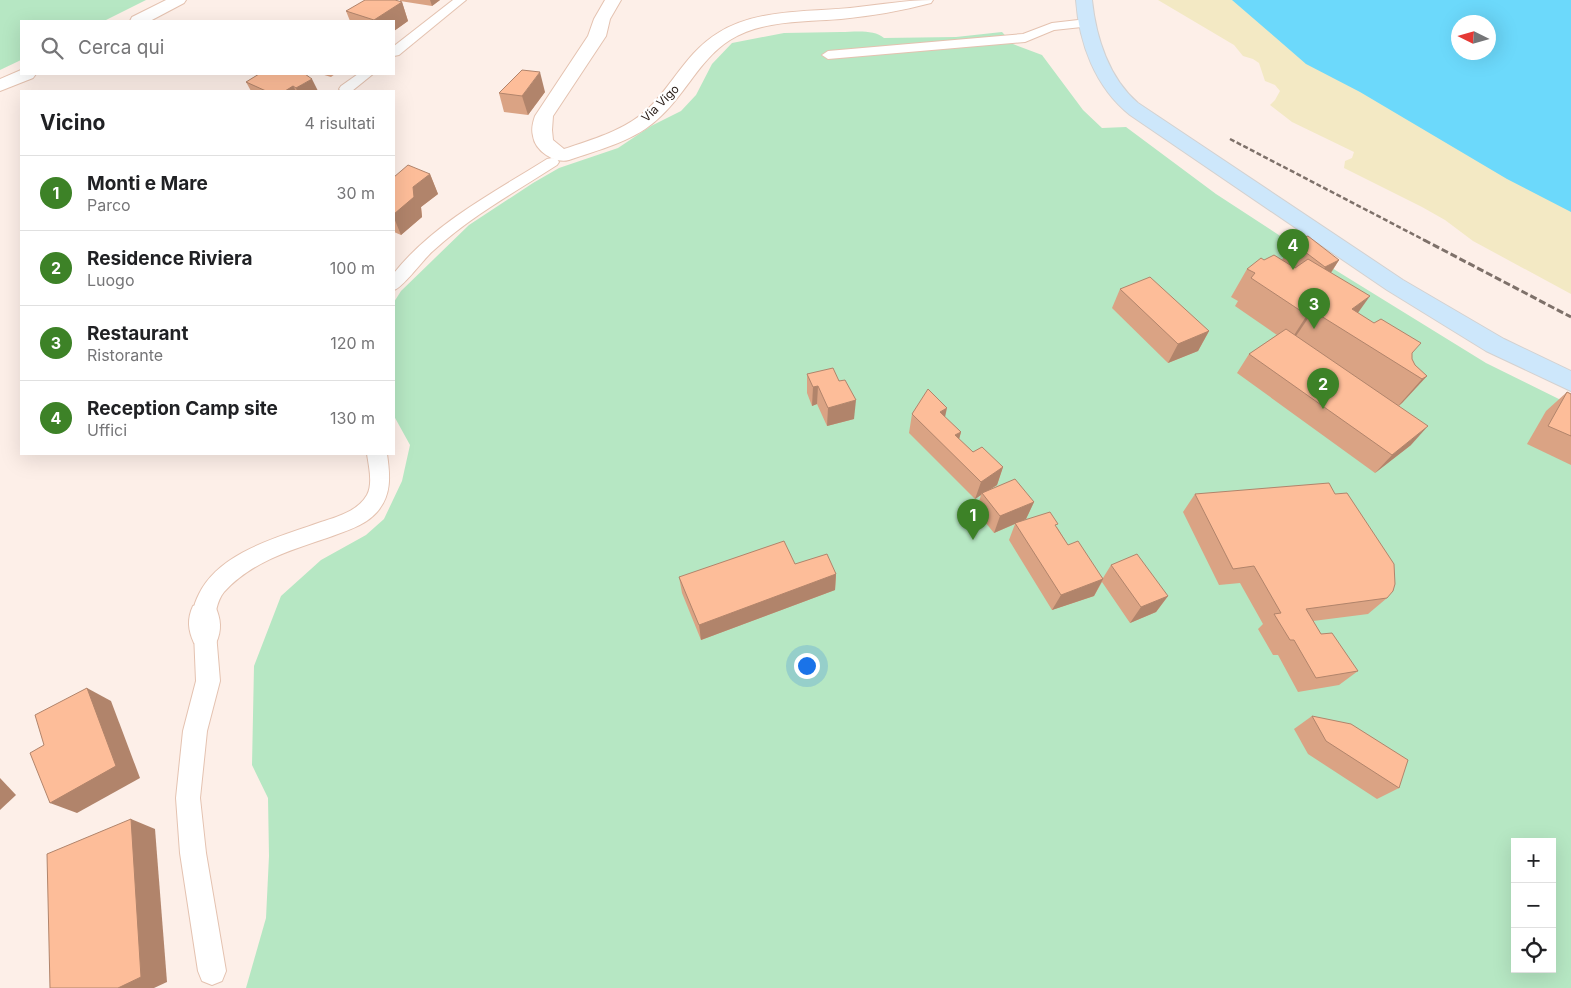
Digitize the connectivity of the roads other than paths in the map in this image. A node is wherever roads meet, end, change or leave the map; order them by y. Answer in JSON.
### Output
{"nodes":[{"id":1,"x":178,"y":0,"type":"edge"},
{"id":2,"x":460,"y":0,"type":"edge"},
{"id":3,"x":613,"y":0,"type":"edge"},
{"id":4,"x":925,"y":0,"type":"edge"},
{"id":5,"x":1085,"y":10,"type":"edge"},
{"id":6,"x":140,"y":20,"type":"edge"},
{"id":7,"x":395,"y":51,"type":"edge"},
{"id":8,"x":828,"y":55,"type":"dead end"},
{"id":9,"x":25,"y":75,"type":"edge"},
{"id":10,"x":365,"y":75,"type":"edge"},
{"id":11,"x":0,"y":86,"type":"edge"},
{"id":12,"x":346,"y":89,"type":"dead end"},
{"id":13,"x":557,"y":159,"type":"junction"},
{"id":14,"x":395,"y":283,"type":"edge"},
{"id":15,"x":1571,"y":382,"type":"edge"},
{"id":16,"x":377,"y":455,"type":"edge"},
{"id":17,"x":212,"y":971,"type":"dead end"}],
"edges":[{"from":1,"to":6,"type":"street"},
{"from":2,"to":7,"type":"lane"},
{"from":3,"to":13,"type":"street"},
{"from":4,"to":13,"type":"street","name":"Via Vigo"},
{"from":5,"to":8,"type":"lane"},
{"from":5,"to":15,"type":"main road"},
{"from":9,"to":11,"type":"street"},
{"from":10,"to":12,"type":"lane"},
{"from":13,"to":14,"type":"lane"},
{"from":16,"to":17,"type":"lane"}]}
